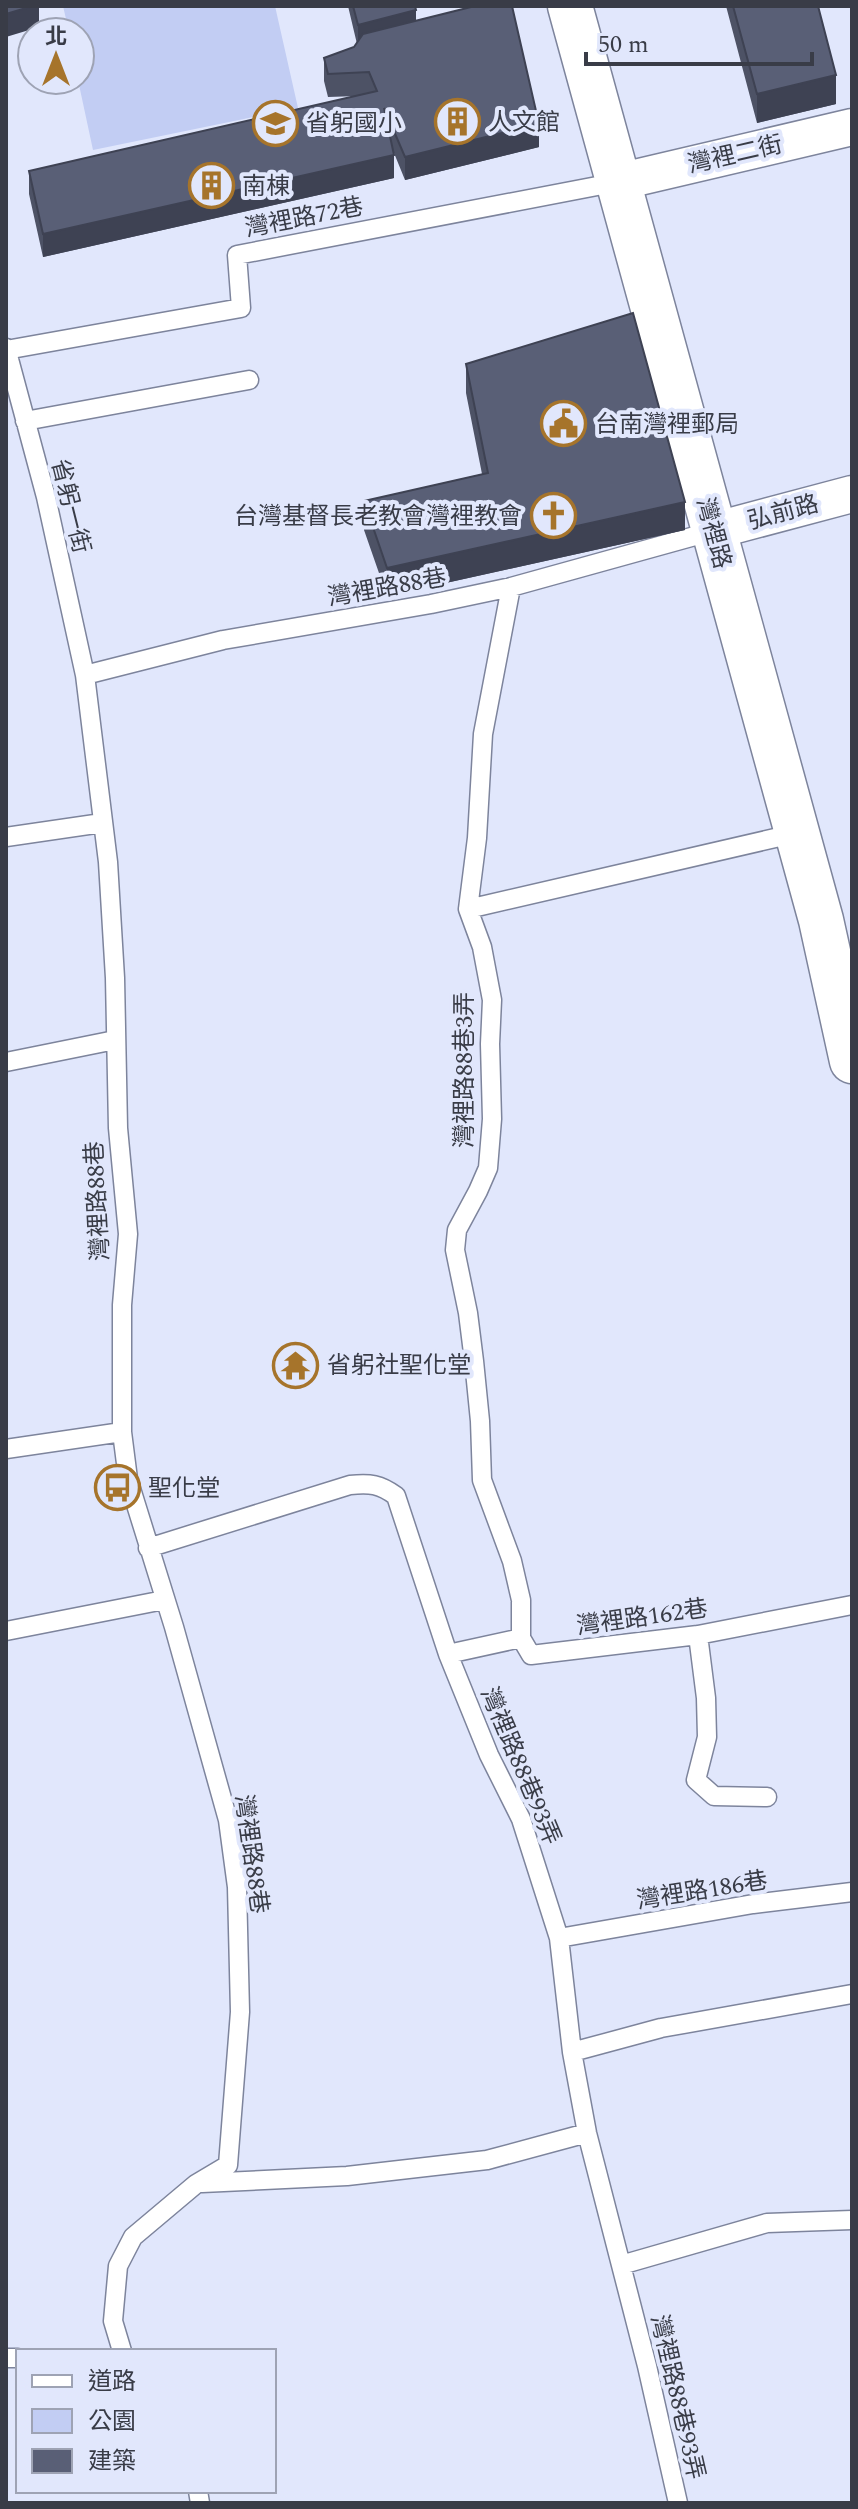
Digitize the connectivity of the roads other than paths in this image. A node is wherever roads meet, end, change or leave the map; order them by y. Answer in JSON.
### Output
{"nodes":[{"id":1,"x":570,"y":6,"type":"edge"},
{"id":2,"x":852,"y":127,"type":"edge"},
{"id":3,"x":618,"y":182,"type":"junction"},
{"id":4,"x":6,"y":349,"type":"edge"},
{"id":5,"x":249,"y":380,"type":"dead end"},
{"id":6,"x":25,"y":421,"type":"junction"},
{"id":7,"x":852,"y":494,"type":"edge"},
{"id":8,"x":713,"y":531,"type":"junction"},
{"id":9,"x":511,"y":587,"type":"junction"},
{"id":10,"x":85,"y":675,"type":"junction"},
{"id":11,"x":102,"y":823,"type":"junction"},
{"id":12,"x":797,"y":833,"type":"junction"},
{"id":13,"x":6,"y":837,"type":"edge"},
{"id":14,"x":468,"y":909,"type":"junction"},
{"id":15,"x":115,"y":1040,"type":"junction"},
{"id":16,"x":852,"y":1061,"type":"edge"},
{"id":17,"x":6,"y":1062,"type":"edge"},
{"id":18,"x":122,"y":1432,"type":"junction"},
{"id":19,"x":6,"y":1449,"type":"edge"},
{"id":20,"x":148,"y":1548,"type":"junction"},
{"id":21,"x":164,"y":1600,"type":"junction"},
{"id":22,"x":852,"y":1605,"type":"edge"},
{"id":23,"x":6,"y":1631,"type":"edge"},
{"id":24,"x":698,"y":1635,"type":"junction"},
{"id":25,"x":521,"y":1638,"type":"junction"},
{"id":26,"x":448,"y":1654,"type":"junction"},
{"id":27,"x":767,"y":1797,"type":"dead end"},
{"id":28,"x":852,"y":1892,"type":"edge"},
{"id":29,"x":559,"y":1938,"type":"junction"},
{"id":30,"x":852,"y":1994,"type":"edge"},
{"id":31,"x":572,"y":2052,"type":"junction"},
{"id":32,"x":587,"y":2133,"type":"junction"},
{"id":33,"x":196,"y":2184,"type":"junction"},
{"id":34,"x":852,"y":2220,"type":"edge"},
{"id":35,"x":621,"y":2265,"type":"junction"},
{"id":36,"x":121,"y":2349,"type":"edge"},
{"id":37,"x":678,"y":2503,"type":"edge"}],
"edges":[{"from":1,"to":3,"type":"street","name":"灣裡路"},
{"from":2,"to":3,"type":"street","name":"灣裡二街"},
{"from":3,"to":4,"type":"lane","name":"灣裡路72巷"},
{"from":3,"to":8,"type":"street","name":"灣裡路"},
{"from":4,"to":6,"type":"lane","name":"省躬一街"},
{"from":5,"to":6,"type":"lane"},
{"from":6,"to":10,"type":"lane","name":"省躬一街"},
{"from":7,"to":8,"type":"street","name":"弘前路"},
{"from":8,"to":9,"type":"lane","name":"灣裡路88巷"},
{"from":8,"to":12,"type":"street","name":"灣裡路"},
{"from":9,"to":10,"type":"lane","name":"灣裡路88巷"},
{"from":9,"to":14,"type":"lane","name":"灣裡路88巷3弄"},
{"from":10,"to":11,"type":"lane","name":"灣裡路88巷"},
{"from":11,"to":13,"type":"lane"},
{"from":11,"to":15,"type":"lane","name":"灣裡路88巷"},
{"from":12,"to":14,"type":"lane"},
{"from":12,"to":16,"type":"street","name":"灣裡路"},
{"from":14,"to":25,"type":"lane","name":"灣裡路88巷3弄"},
{"from":15,"to":17,"type":"lane"},
{"from":15,"to":18,"type":"lane","name":"灣裡路88巷"},
{"from":18,"to":19,"type":"lane"},
{"from":18,"to":20,"type":"lane","name":"灣裡路88巷"},
{"from":20,"to":21,"type":"lane","name":"灣裡路88巷"},
{"from":20,"to":26,"type":"lane","name":"灣裡路88巷93弄"},
{"from":21,"to":23,"type":"lane"},
{"from":21,"to":33,"type":"lane","name":"灣裡路88巷"},
{"from":22,"to":24,"type":"lane","name":"灣裡路162巷"},
{"from":24,"to":25,"type":"lane","name":"灣裡路162巷"},
{"from":24,"to":27,"type":"lane"},
{"from":25,"to":26,"type":"lane"},
{"from":26,"to":29,"type":"lane","name":"灣裡路88巷93弄"},
{"from":28,"to":29,"type":"lane","name":"灣裡路186巷"},
{"from":29,"to":31,"type":"lane","name":"灣裡路88巷93弄"},
{"from":30,"to":31,"type":"lane"},
{"from":31,"to":32,"type":"lane","name":"灣裡路88巷93弄"},
{"from":32,"to":33,"type":"lane"},
{"from":32,"to":35,"type":"lane","name":"灣裡路88巷93弄"},
{"from":33,"to":36,"type":"lane","name":"灣裡路88巷"},
{"from":34,"to":35,"type":"lane"},
{"from":35,"to":37,"type":"lane","name":"灣裡路88巷93弄"}]}
